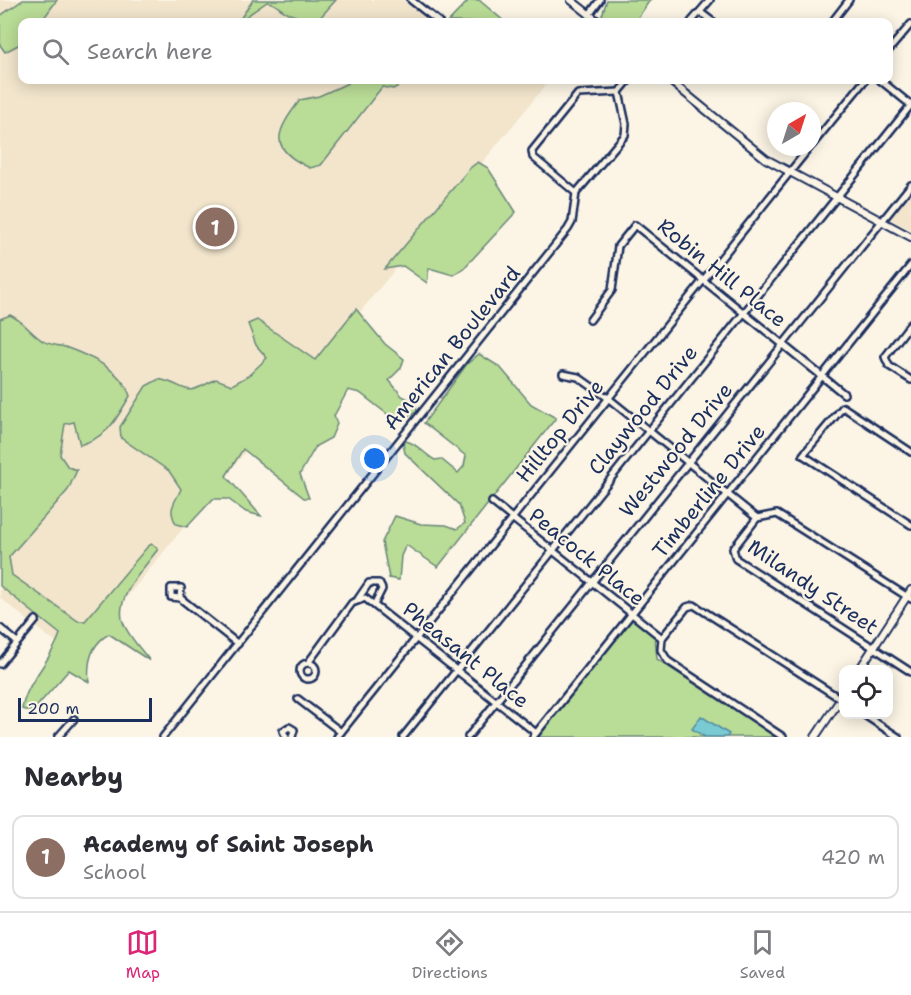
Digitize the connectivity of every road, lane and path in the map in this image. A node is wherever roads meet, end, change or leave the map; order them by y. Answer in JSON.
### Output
{"nodes":[{"id":1,"x":411,"y":0,"type":"edge"},
{"id":2,"x":571,"y":0,"type":"edge"},
{"id":3,"x":600,"y":0,"type":"edge"},
{"id":4,"x":710,"y":0,"type":"edge"},
{"id":5,"x":849,"y":0,"type":"edge"},
{"id":6,"x":700,"y":12,"type":"junction"},
{"id":7,"x":589,"y":15,"type":"junction"},
{"id":8,"x":434,"y":18,"type":"edge"},
{"id":9,"x":593,"y":18,"type":"edge"},
{"id":10,"x":695,"y":18,"type":"edge"},
{"id":11,"x":708,"y":18,"type":"edge"},
{"id":12,"x":835,"y":18,"type":"edge"},
{"id":13,"x":911,"y":24,"type":"edge"},
{"id":14,"x":893,"y":45,"type":"edge"},
{"id":15,"x":626,"y":84,"type":"edge"},
{"id":16,"x":674,"y":84,"type":"edge"},
{"id":17,"x":863,"y":84,"type":"edge"},
{"id":18,"x":885,"y":84,"type":"edge"},
{"id":19,"x":619,"y":92,"type":"junction"},
{"id":20,"x":911,"y":105,"type":"edge"},
{"id":21,"x":821,"y":134,"type":"edge"},
{"id":22,"x":803,"y":156,"type":"edge"},
{"id":23,"x":790,"y":172,"type":"junction"},
{"id":24,"x":911,"y":185,"type":"edge"},
{"id":25,"x":576,"y":193,"type":"junction"},
{"id":26,"x":836,"y":197,"type":"junction"},
{"id":27,"x":882,"y":221,"type":"junction"},
{"id":28,"x":911,"y":237,"type":"edge"},
{"id":29,"x":911,"y":265,"type":"edge"},
{"id":30,"x":704,"y":279,"type":"junction"},
{"id":31,"x":744,"y":311,"type":"junction"},
{"id":32,"x":590,"y":320,"type":"dead end"},
{"id":33,"x":911,"y":323,"type":"edge"},
{"id":34,"x":783,"y":343,"type":"junction"},
{"id":35,"x":563,"y":374,"type":"dead end"},
{"id":36,"x":822,"y":375,"type":"junction"},
{"id":37,"x":911,"y":380,"type":"edge"},
{"id":38,"x":844,"y":394,"type":"dead end"},
{"id":39,"x":608,"y":398,"type":"junction"},
{"id":40,"x":648,"y":431,"type":"junction"},
{"id":41,"x":911,"y":452,"type":"edge"},
{"id":42,"x":687,"y":462,"type":"junction"},
{"id":43,"x":727,"y":495,"type":"junction"},
{"id":44,"x":492,"y":502,"type":"dead end"},
{"id":45,"x":512,"y":518,"type":"junction"},
{"id":46,"x":757,"y":518,"type":"junction"},
{"id":47,"x":911,"y":525,"type":"edge"},
{"id":48,"x":552,"y":550,"type":"junction"},
{"id":49,"x":592,"y":581,"type":"junction"},
{"id":50,"x":910,"y":595,"type":"edge"},
{"id":51,"x":180,"y":598,"type":"dead end"},
{"id":52,"x":358,"y":599,"type":"junction"},
{"id":53,"x":375,"y":603,"type":"junction"},
{"id":54,"x":631,"y":614,"type":"junction"},
{"id":55,"x":36,"y":620,"type":"dead end"},
{"id":56,"x":0,"y":628,"type":"edge"},
{"id":57,"x":416,"y":638,"type":"junction"},
{"id":58,"x":662,"y":638,"type":"junction"},
{"id":59,"x":17,"y":642,"type":"junction"},
{"id":60,"x":238,"y":644,"type":"junction"},
{"id":61,"x":873,"y":647,"type":"junction"},
{"id":62,"x":308,"y":663,"type":"dead end"},
{"id":63,"x":0,"y":664,"type":"edge"},
{"id":64,"x":862,"y":665,"type":"edge"},
{"id":65,"x":457,"y":670,"type":"junction"},
{"id":66,"x":911,"y":672,"type":"edge"},
{"id":67,"x":839,"y":696,"type":"edge"},
{"id":68,"x":298,"y":699,"type":"dead end"},
{"id":69,"x":496,"y":701,"type":"junction"},
{"id":70,"x":839,"y":702,"type":"edge"},
{"id":71,"x":74,"y":719,"type":"dead end"},
{"id":72,"x":871,"y":719,"type":"edge"},
{"id":73,"x":339,"y":734,"type":"edge"},
{"id":74,"x":534,"y":735,"type":"edge"},
{"id":75,"x":294,"y":736,"type":"edge"},
{"id":76,"x":58,"y":737,"type":"edge"},
{"id":77,"x":163,"y":737,"type":"edge"},
{"id":78,"x":286,"y":737,"type":"edge"},
{"id":79,"x":403,"y":737,"type":"edge"},
{"id":80,"x":468,"y":737,"type":"edge"},
{"id":81,"x":783,"y":737,"type":"edge"},
{"id":82,"x":816,"y":737,"type":"edge"},
{"id":83,"x":898,"y":737,"type":"edge"}],
"edges":[{"from":1,"to":8,"type":"street"},
{"from":2,"to":7,"type":"street"},
{"from":3,"to":7,"type":"street"},
{"from":4,"to":6,"type":"street"},
{"from":5,"to":12,"type":"street"},
{"from":6,"to":10,"type":"street"},
{"from":6,"to":11,"type":"street"},
{"from":7,"to":9,"type":"street"},
{"from":13,"to":14,"type":"street"},
{"from":15,"to":19,"type":"street"},
{"from":16,"to":23,"type":"street"},
{"from":17,"to":21,"type":"street","name":"Hilltop Drive"},
{"from":18,"to":20,"type":"street"},
{"from":19,"to":25,"type":"street"},
{"from":19,"to":25,"type":"street"},
{"from":20,"to":26,"type":"street","name":"Claywood Drive"},
{"from":22,"to":23,"type":"street","name":"Hilltop Drive"},
{"from":23,"to":26,"type":"street"},
{"from":23,"to":30,"type":"street","name":"Hilltop Drive"},
{"from":24,"to":27,"type":"street","name":"Westwood Drive"},
{"from":25,"to":60,"type":"street","name":"American Boulevard"},
{"from":26,"to":27,"type":"street"},
{"from":26,"to":31,"type":"street","name":"Claywood Drive"},
{"from":27,"to":28,"type":"street"},
{"from":27,"to":34,"type":"street","name":"Westwood Drive"},
{"from":29,"to":36,"type":"street","name":"Timberline Drive"},
{"from":30,"to":31,"type":"street","name":"Robin Hill Place"},
{"from":30,"to":32,"type":"street","name":"Robin Hill Place"},
{"from":30,"to":39,"type":"street","name":"Hilltop Drive"},
{"from":31,"to":34,"type":"street","name":"Robin Hill Place"},
{"from":31,"to":40,"type":"street","name":"Claywood Drive"},
{"from":33,"to":37,"type":"street"},
{"from":34,"to":36,"type":"street","name":"Robin Hill Place"},
{"from":34,"to":42,"type":"street","name":"Westwood Drive"},
{"from":35,"to":39,"type":"street"},
{"from":36,"to":38,"type":"street","name":"Robin Hill Place"},
{"from":36,"to":43,"type":"street","name":"Timberline Drive"},
{"from":39,"to":40,"type":"street"},
{"from":39,"to":45,"type":"street","name":"Hilltop Drive"},
{"from":40,"to":42,"type":"street"},
{"from":40,"to":48,"type":"street","name":"Claywood Drive"},
{"from":41,"to":47,"type":"street"},
{"from":42,"to":43,"type":"street"},
{"from":42,"to":49,"type":"street","name":"Westwood Drive"},
{"from":43,"to":46,"type":"street"},
{"from":43,"to":54,"type":"street","name":"Timberline Drive"},
{"from":44,"to":45,"type":"street","name":"Peacock Place"},
{"from":45,"to":48,"type":"street","name":"Peacock Place"},
{"from":45,"to":57,"type":"street","name":"Hilltop Drive"},
{"from":46,"to":50,"type":"street"},
{"from":46,"to":61,"type":"street","name":"Milandy Street"},
{"from":48,"to":49,"type":"street","name":"Peacock Place"},
{"from":48,"to":65,"type":"street","name":"Claywood Drive"},
{"from":49,"to":54,"type":"street","name":"Peacock Place"},
{"from":49,"to":69,"type":"street","name":"Westwood Drive"},
{"from":50,"to":61,"type":"street"},
{"from":51,"to":60,"type":"street"},
{"from":52,"to":53,"type":"street"},
{"from":52,"to":53,"type":"street"},
{"from":52,"to":62,"type":"street"},
{"from":53,"to":57,"type":"street","name":"Pheasant Place"},
{"from":54,"to":58,"type":"street","name":"Peacock Place"},
{"from":54,"to":74,"type":"street","name":"Timberline Drive"},
{"from":55,"to":59,"type":"street"},
{"from":56,"to":59,"type":"street"},
{"from":57,"to":65,"type":"street","name":"Pheasant Place"},
{"from":57,"to":73,"type":"street","name":"Hilltop Drive"},
{"from":58,"to":67,"type":"street"},
{"from":58,"to":81,"type":"street"},
{"from":59,"to":63,"type":"street"},
{"from":60,"to":77,"type":"street","name":"American Boulevard"},
{"from":61,"to":64,"type":"street"},
{"from":61,"to":66,"type":"street","name":"Milandy Street"},
{"from":65,"to":69,"type":"street","name":"Pheasant Place"},
{"from":65,"to":79,"type":"street","name":"Claywood Drive"},
{"from":68,"to":73,"type":"street"},
{"from":69,"to":74,"type":"street","name":"Pheasant Place"},
{"from":69,"to":80,"type":"street","name":"Westwood Drive"},
{"from":70,"to":82,"type":"street"},
{"from":71,"to":76,"type":"street"},
{"from":72,"to":83,"type":"street"},
{"from":75,"to":78,"type":"street"}]}
